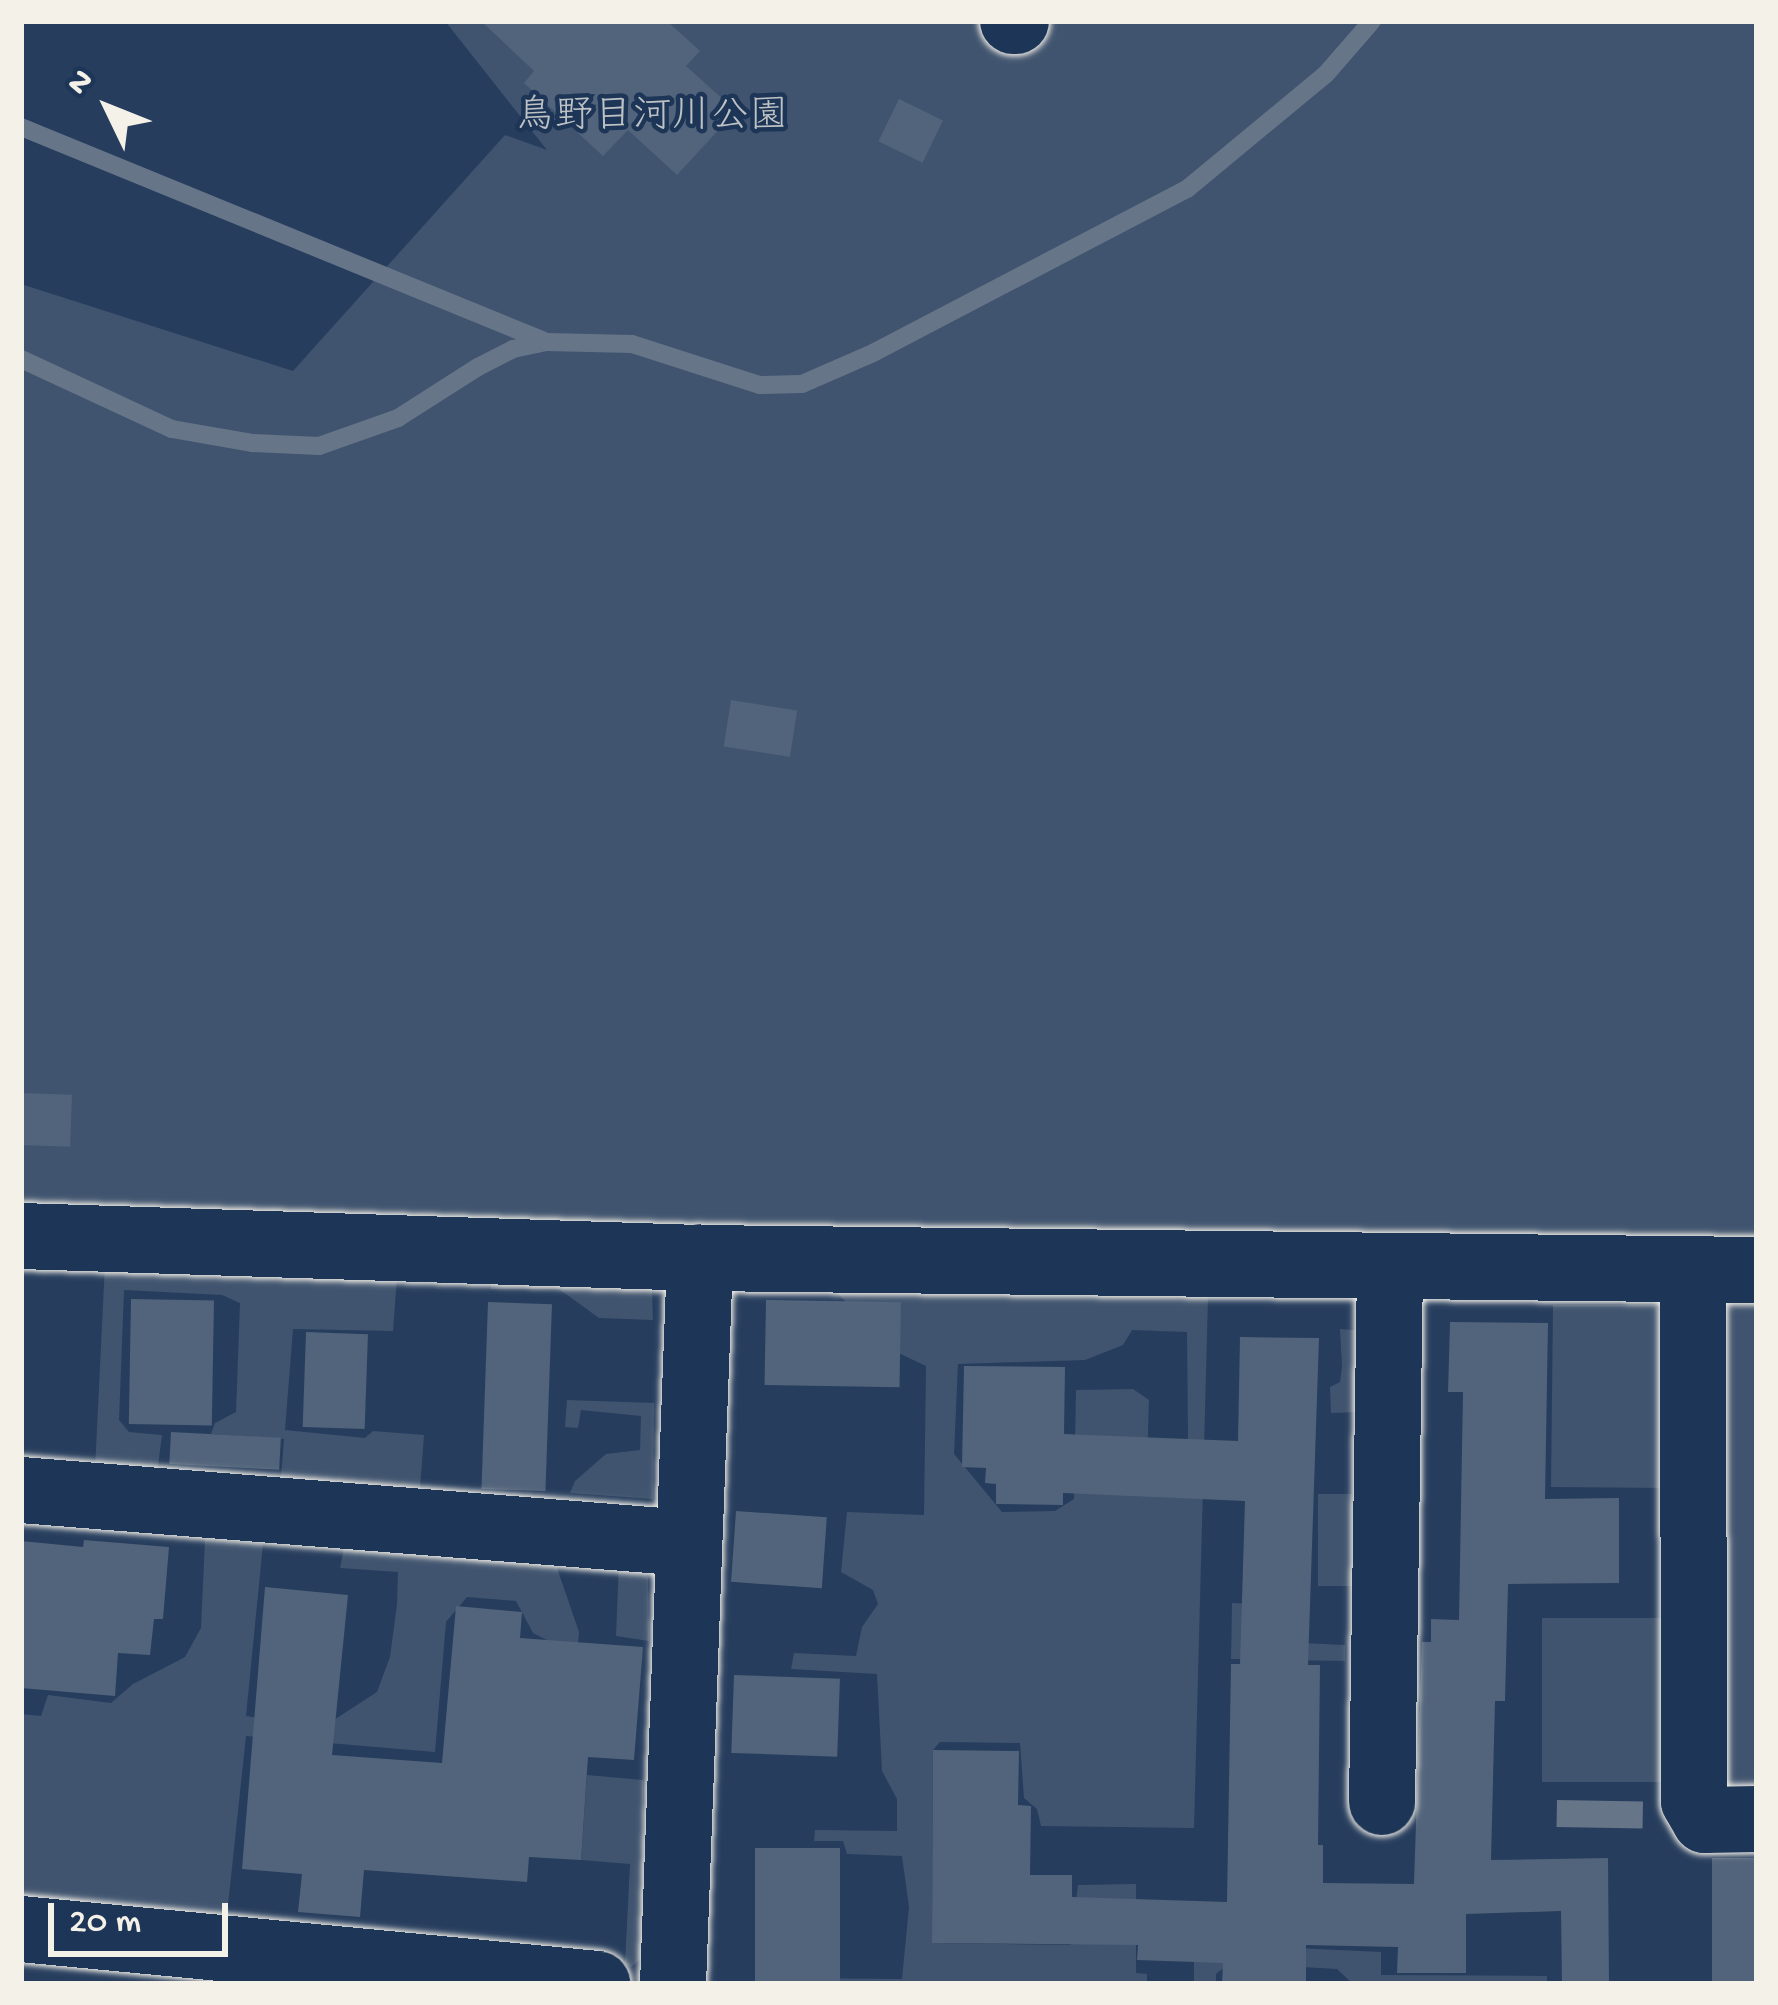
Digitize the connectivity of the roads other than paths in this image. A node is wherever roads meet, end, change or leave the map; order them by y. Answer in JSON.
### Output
{"nodes":[{"id":1,"x":21,"y":1236,"type":"edge"},
{"id":2,"x":700,"y":1258,"type":"junction"},
{"id":3,"x":1390,"y":1266,"type":"junction"},
{"id":4,"x":1693,"y":1269,"type":"junction"},
{"id":5,"x":1757,"y":1270,"type":"edge"},
{"id":6,"x":21,"y":1490,"type":"edge"},
{"id":7,"x":687,"y":1543,"type":"junction"},
{"id":8,"x":1382,"y":1802,"type":"dead end"},
{"id":9,"x":1757,"y":1820,"type":"edge"},
{"id":10,"x":21,"y":1929,"type":"edge"},
{"id":11,"x":597,"y":1984,"type":"edge"},
{"id":12,"x":673,"y":1984,"type":"edge"}],
"edges":[{"from":1,"to":2,"type":"street"},
{"from":2,"to":3,"type":"street"},
{"from":2,"to":7,"type":"street"},
{"from":3,"to":4,"type":"street"},
{"from":3,"to":8,"type":"street"},
{"from":4,"to":5,"type":"street"},
{"from":4,"to":9,"type":"street"},
{"from":6,"to":7,"type":"street"},
{"from":7,"to":12,"type":"street"},
{"from":10,"to":11,"type":"street"}]}
